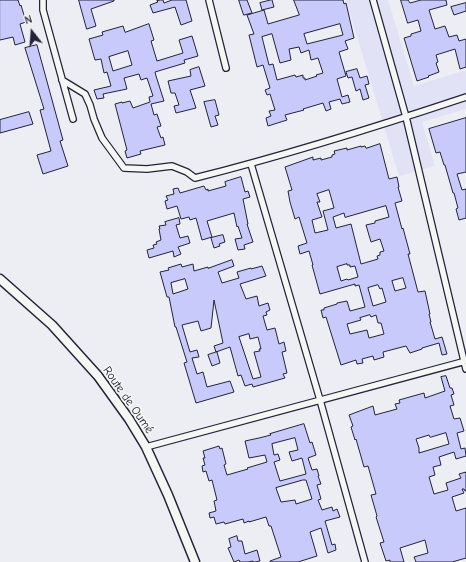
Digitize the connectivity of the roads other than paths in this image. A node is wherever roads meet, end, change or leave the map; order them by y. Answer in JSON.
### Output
{"nodes":[{"id":1,"x":43,"y":0,"type":"edge"},
{"id":2,"x":209,"y":0,"type":"edge"},
{"id":3,"x":373,"y":0,"type":"edge"},
{"id":4,"x":226,"y":68,"type":"dead end"},
{"id":5,"x":62,"y":80,"type":"junction"},
{"id":6,"x":466,"y":97,"type":"edge"},
{"id":7,"x":406,"y":117,"type":"junction"},
{"id":8,"x":73,"y":119,"type":"dead end"},
{"id":9,"x":250,"y":164,"type":"junction"},
{"id":10,"x":0,"y":279,"type":"edge"},
{"id":11,"x":465,"y":361,"type":"edge"},
{"id":12,"x":466,"y":369,"type":"edge"},
{"id":13,"x":320,"y":400,"type":"junction"},
{"id":14,"x":146,"y":447,"type":"junction"},
{"id":15,"x":195,"y":562,"type":"edge"},
{"id":16,"x":365,"y":562,"type":"edge"}],
"edges":[{"from":1,"to":5,"type":"street"},
{"from":2,"to":4,"type":"street"},
{"from":3,"to":7,"type":"street"},
{"from":5,"to":8,"type":"street"},
{"from":5,"to":9,"type":"street"},
{"from":6,"to":7,"type":"street"},
{"from":7,"to":9,"type":"street"},
{"from":7,"to":11,"type":"street"},
{"from":9,"to":13,"type":"street"},
{"from":10,"to":14,"type":"main road","name":"Route de Oumé"},
{"from":11,"to":12,"type":"street"},
{"from":11,"to":13,"type":"street"},
{"from":13,"to":14,"type":"street"},
{"from":13,"to":16,"type":"street"},
{"from":14,"to":15,"type":"main road","name":"Route de Oumé"}]}
